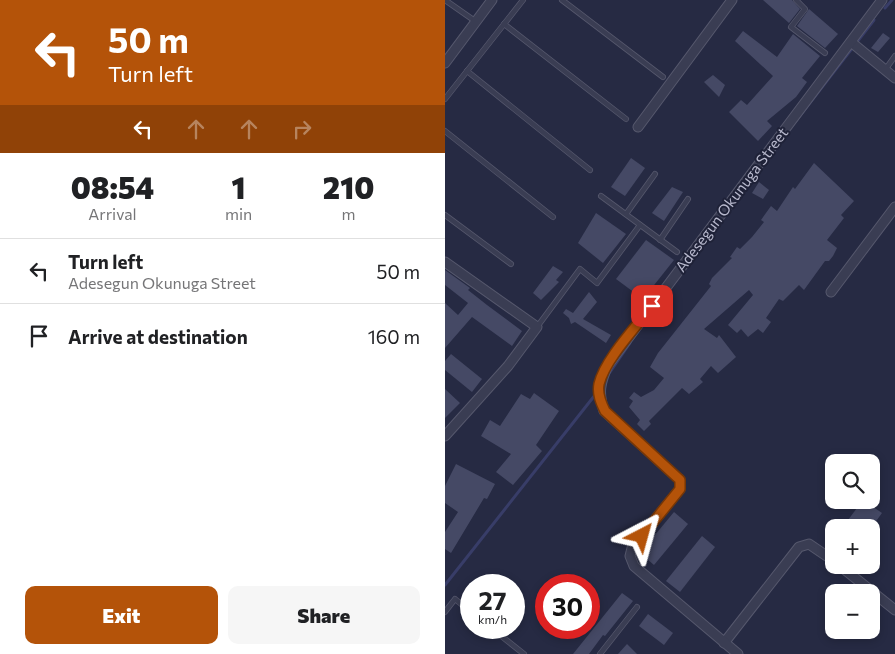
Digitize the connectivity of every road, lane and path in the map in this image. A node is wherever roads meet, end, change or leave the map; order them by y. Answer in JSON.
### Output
{"nodes":[{"id":1,"x":445,"y":0,"type":"edge"},
{"id":2,"x":492,"y":0,"type":"edge"},
{"id":3,"x":523,"y":0,"type":"edge"},
{"id":4,"x":562,"y":0,"type":"edge"},
{"id":5,"x":732,"y":0,"type":"edge"},
{"id":6,"x":796,"y":0,"type":"edge"},
{"id":7,"x":882,"y":0,"type":"edge"},
{"id":8,"x":477,"y":22,"type":"junction"},
{"id":9,"x":505,"y":24,"type":"junction"},
{"id":10,"x":851,"y":42,"type":"junction"},
{"id":11,"x":825,"y":53,"type":"dead end"},
{"id":12,"x":895,"y":56,"type":"edge"},
{"id":13,"x":445,"y":63,"type":"edge"},
{"id":14,"x":885,"y":70,"type":"junction"},
{"id":15,"x":467,"y":71,"type":"junction"},
{"id":16,"x":663,"y":77,"type":"dead end"},
{"id":17,"x":895,"y":78,"type":"edge"},
{"id":18,"x":445,"y":99,"type":"edge"},
{"id":19,"x":626,"y":119,"type":"dead end"},
{"id":20,"x":638,"y":127,"type":"dead end"},
{"id":21,"x":445,"y":131,"type":"edge"},
{"id":22,"x":590,"y":170,"type":"dead end"},
{"id":23,"x":655,"y":174,"type":"dead end"},
{"id":24,"x":601,"y":196,"type":"dead end"},
{"id":25,"x":688,"y":199,"type":"dead end"},
{"id":26,"x":895,"y":208,"type":"edge"},
{"id":27,"x":445,"y":214,"type":"edge"},
{"id":28,"x":626,"y":214,"type":"junction"},
{"id":29,"x":553,"y":216,"type":"dead end"},
{"id":30,"x":640,"y":225,"type":"junction"},
{"id":31,"x":660,"y":240,"type":"junction"},
{"id":32,"x":677,"y":252,"type":"dead end"},
{"id":33,"x":445,"y":262,"type":"edge"},
{"id":34,"x":511,"y":264,"type":"dead end"},
{"id":35,"x":831,"y":292,"type":"dead end"},
{"id":36,"x":537,"y":327,"type":"junction"},
{"id":37,"x":445,"y":436,"type":"edge"},
{"id":38,"x":825,"y":555,"type":"edge"},
{"id":39,"x":850,"y":574,"type":"edge"},
{"id":40,"x":460,"y":603,"type":"edge"},
{"id":41,"x":637,"y":607,"type":"dead end"},
{"id":42,"x":895,"y":610,"type":"edge"},
{"id":43,"x":445,"y":612,"type":"edge"},
{"id":44,"x":505,"y":639,"type":"edge"},
{"id":45,"x":725,"y":643,"type":"junction"},
{"id":46,"x":524,"y":654,"type":"edge"},
{"id":47,"x":600,"y":654,"type":"edge"},
{"id":48,"x":738,"y":654,"type":"edge"}],
"edges":[{"from":1,"to":8,"type":"lane"},
{"from":2,"to":8,"type":"street"},
{"from":3,"to":9,"type":"lane"},
{"from":4,"to":16,"type":"lane"},
{"from":5,"to":20,"type":"street"},
{"from":6,"to":11,"type":"lane"},
{"from":7,"to":10,"type":"street","name":"Adesegun Okunuga Street"},
{"from":8,"to":13,"type":"street"},
{"from":9,"to":15,"type":"lane"},
{"from":9,"to":19,"type":"lane"},
{"from":10,"to":14,"type":"street"},
{"from":10,"to":45,"type":"street","name":"Adesegun Okunuga Street"},
{"from":12,"to":14,"type":"lane"},
{"from":14,"to":17,"type":"street"},
{"from":15,"to":18,"type":"lane"},
{"from":15,"to":22,"type":"lane"},
{"from":21,"to":29,"type":"lane"},
{"from":23,"to":28,"type":"lane"},
{"from":24,"to":28,"type":"lane"},
{"from":25,"to":31,"type":"lane"},
{"from":26,"to":35,"type":"street"},
{"from":27,"to":34,"type":"lane"},
{"from":28,"to":30,"type":"lane"},
{"from":30,"to":31,"type":"lane"},
{"from":30,"to":36,"type":"lane"},
{"from":31,"to":32,"type":"lane"},
{"from":33,"to":36,"type":"street"},
{"from":36,"to":37,"type":"street"},
{"from":38,"to":45,"type":"street"},
{"from":39,"to":42,"type":"street"},
{"from":40,"to":43,"type":"lane"},
{"from":41,"to":47,"type":"lane"},
{"from":44,"to":46,"type":"lane"},
{"from":45,"to":48,"type":"street","name":"Adesegun Okunuga Street"}]}
